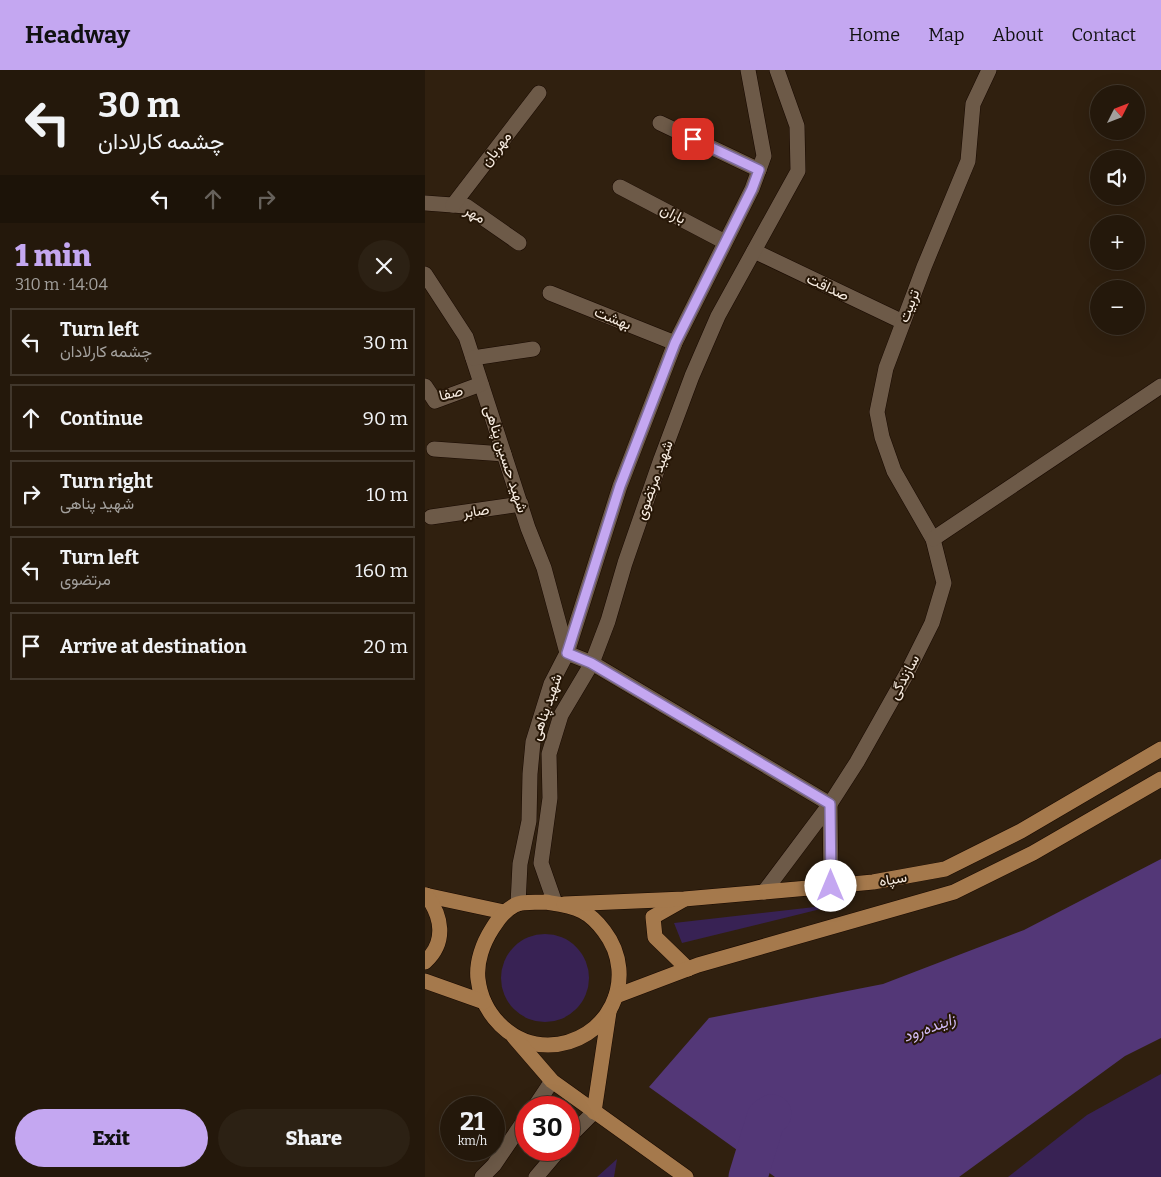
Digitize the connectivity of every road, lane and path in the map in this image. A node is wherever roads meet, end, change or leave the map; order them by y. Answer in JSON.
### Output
{"nodes":[{"id":1,"x":748,"y":70,"type":"edge"},
{"id":2,"x":777,"y":70,"type":"edge"},
{"id":3,"x":989,"y":70,"type":"edge"},
{"id":4,"x":539,"y":93,"type":"dead end"},
{"id":5,"x":659,"y":123,"type":"dead end"},
{"id":6,"x":759,"y":170,"type":"junction"},
{"id":7,"x":620,"y":187,"type":"dead end"},
{"id":8,"x":425,"y":202,"type":"edge"},
{"id":9,"x":453,"y":205,"type":"junction"},
{"id":10,"x":725,"y":242,"type":"junction"},
{"id":11,"x":519,"y":243,"type":"dead end"},
{"id":12,"x":754,"y":251,"type":"junction"},
{"id":13,"x":425,"y":274,"type":"edge"},
{"id":14,"x":550,"y":293,"type":"dead end"},
{"id":15,"x":903,"y":322,"type":"junction"},
{"id":16,"x":675,"y":343,"type":"junction"},
{"id":17,"x":533,"y":348,"type":"dead end"},
{"id":18,"x":473,"y":358,"type":"junction"},
{"id":19,"x":481,"y":384,"type":"junction"},
{"id":20,"x":425,"y":386,"type":"edge"},
{"id":21,"x":1161,"y":386,"type":"edge"},
{"id":22,"x":434,"y":449,"type":"dead end"},
{"id":23,"x":504,"y":454,"type":"junction"},
{"id":24,"x":521,"y":504,"type":"junction"},
{"id":25,"x":431,"y":517,"type":"dead end"},
{"id":26,"x":933,"y":539,"type":"junction"},
{"id":27,"x":567,"y":653,"type":"junction"},
{"id":28,"x":591,"y":663,"type":"junction"},
{"id":29,"x":1161,"y":749,"type":"edge"},
{"id":30,"x":1161,"y":779,"type":"edge"},
{"id":31,"x":830,"y":804,"type":"junction"},
{"id":32,"x":520,"y":864,"type":"junction"},
{"id":33,"x":543,"y":868,"type":"junction"},
{"id":34,"x":831,"y":886,"type":"junction"},
{"id":35,"x":764,"y":892,"type":"junction"},
{"id":36,"x":425,"y":895,"type":"edge"},
{"id":37,"x":684,"y":899,"type":"junction"},
{"id":38,"x":518,"y":904,"type":"junction"},
{"id":39,"x":559,"y":904,"type":"junction"},
{"id":40,"x":504,"y":912,"type":"junction"},
{"id":41,"x":425,"y":962,"type":"edge"},
{"id":42,"x":687,"y":969,"type":"junction"},
{"id":43,"x":425,"y":981,"type":"edge"},
{"id":44,"x":616,"y":996,"type":"junction"},
{"id":45,"x":483,"y":1002,"type":"junction"},
{"id":46,"x":609,"y":1012,"type":"junction"},
{"id":47,"x":513,"y":1035,"type":"junction"},
{"id":48,"x":552,"y":1081,"type":"junction"},
{"id":49,"x":542,"y":1096,"type":"edge"},
{"id":50,"x":594,"y":1112,"type":"junction"},
{"id":51,"x":580,"y":1126,"type":"edge"},
{"id":52,"x":515,"y":1135,"type":"edge"},
{"id":53,"x":550,"y":1161,"type":"edge"},
{"id":54,"x":482,"y":1177,"type":"edge"},
{"id":55,"x":536,"y":1177,"type":"edge"},
{"id":56,"x":686,"y":1177,"type":"edge"}],
"edges":[{"from":1,"to":6,"type":"street","name":"شهید پناهی"},
{"from":2,"to":12,"type":"street","name":"شهيد مرتضوی"},
{"from":3,"to":15,"type":"street","name":"تربیت"},
{"from":4,"to":9,"type":"street","name":"مهربان"},
{"from":5,"to":6,"type":"street"},
{"from":6,"to":10,"type":"street","name":"شهید پناهی"},
{"from":7,"to":10,"type":"street","name":"باران"},
{"from":8,"to":9,"type":"street","name":"مهر"},
{"from":9,"to":11,"type":"street","name":"مهر"},
{"from":10,"to":16,"type":"street","name":"شهید پناهی"},
{"from":12,"to":15,"type":"street","name":"صداقت"},
{"from":12,"to":28,"type":"street","name":"شهيد مرتضوی"},
{"from":13,"to":18,"type":"street","name":"شهید حسین پناهی"},
{"from":14,"to":16,"type":"street","name":"بهشت"},
{"from":15,"to":26,"type":"street","name":"تربیت"},
{"from":16,"to":27,"type":"street","name":"شهید پناهی"},
{"from":17,"to":18,"type":"street"},
{"from":18,"to":19,"type":"street","name":"شهید حسین پناهی"},
{"from":19,"to":20,"type":"street","name":"صفا"},
{"from":19,"to":23,"type":"street","name":"شهید حسین پناهی"},
{"from":21,"to":26,"type":"street"},
{"from":22,"to":23,"type":"street"},
{"from":23,"to":24,"type":"street","name":"شهید حسین پناهی"},
{"from":24,"to":25,"type":"street","name":"صابر"},
{"from":24,"to":27,"type":"street","name":"شهید حسین پناهی"},
{"from":26,"to":31,"type":"street","name":"سازندگی"},
{"from":27,"to":28,"type":"street"},
{"from":27,"to":32,"type":"street","name":"شهید پناهی"},
{"from":28,"to":31,"type":"street"},
{"from":28,"to":33,"type":"street","name":"شهيد مرتضوی"},
{"from":29,"to":34,"type":"main road","name":"سپاه"},
{"from":30,"to":42,"type":"main road","name":"سپاه"},
{"from":31,"to":34,"type":"street"},
{"from":31,"to":35,"type":"street","name":"سازندگی"},
{"from":32,"to":33,"type":"street"},
{"from":32,"to":38,"type":"street","name":"شهید پناهی"},
{"from":33,"to":39,"type":"street","name":"شهيد مرتضوی"},
{"from":34,"to":35,"type":"main road","name":"سپاه"},
{"from":35,"to":37,"type":"main road","name":"سپاه"},
{"from":36,"to":40,"type":"main road"},
{"from":36,"to":41,"type":"main road"},
{"from":37,"to":39,"type":"main road","name":"سپاه"},
{"from":37,"to":42,"type":"main road"},
{"from":38,"to":39,"type":"main road"},
{"from":38,"to":40,"type":"main road"},
{"from":39,"to":44,"type":"main road"},
{"from":40,"to":45,"type":"main road"},
{"from":42,"to":44,"type":"main road","name":"سپاه"},
{"from":43,"to":45,"type":"main road"},
{"from":44,"to":46,"type":"main road"},
{"from":45,"to":47,"type":"main road"},
{"from":46,"to":47,"type":"main road"},
{"from":46,"to":50,"type":"main road"},
{"from":47,"to":48,"type":"main road"},
{"from":48,"to":49,"type":"street"},
{"from":48,"to":50,"type":"main road"},
{"from":50,"to":51,"type":"street"},
{"from":50,"to":56,"type":"main road"},
{"from":52,"to":54,"type":"street"},
{"from":53,"to":55,"type":"street"}]}
